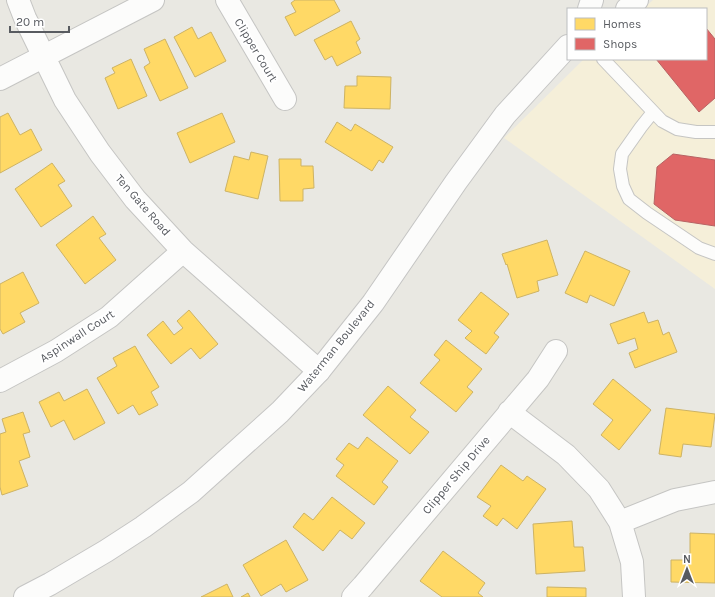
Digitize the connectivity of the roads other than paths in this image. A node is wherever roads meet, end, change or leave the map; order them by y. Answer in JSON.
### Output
{"nodes":[{"id":1,"x":18,"y":0,"type":"edge"},
{"id":2,"x":154,"y":0,"type":"edge"},
{"id":3,"x":227,"y":0,"type":"edge"},
{"id":4,"x":637,"y":0,"type":"edge"},
{"id":5,"x":628,"y":8,"type":"edge"},
{"id":6,"x":567,"y":47,"type":"edge"},
{"id":7,"x":44,"y":58,"type":"junction"},
{"id":8,"x":603,"y":60,"type":"edge"},
{"id":9,"x":0,"y":79,"type":"edge"},
{"id":10,"x":285,"y":99,"type":"dead end"},
{"id":11,"x":653,"y":112,"type":"junction"},
{"id":12,"x":715,"y":132,"type":"edge"},
{"id":13,"x":183,"y":251,"type":"junction"},
{"id":14,"x":715,"y":254,"type":"edge"},
{"id":15,"x":556,"y":351,"type":"dead end"},
{"id":16,"x":319,"y":371,"type":"junction"},
{"id":17,"x":0,"y":381,"type":"edge"},
{"id":18,"x":510,"y":412,"type":"junction"},
{"id":19,"x":715,"y":492,"type":"edge"},
{"id":20,"x":620,"y":522,"type":"junction"},
{"id":21,"x":25,"y":597,"type":"edge"},
{"id":22,"x":353,"y":597,"type":"edge"},
{"id":23,"x":634,"y":597,"type":"edge"}],
"edges":[{"from":1,"to":7,"type":"street","name":"Ten Gate Road"},
{"from":2,"to":7,"type":"street"},
{"from":3,"to":10,"type":"street","name":"Clipper Court"},
{"from":4,"to":5,"type":"street"},
{"from":6,"to":16,"type":"street","name":"Waterman Boulevard"},
{"from":7,"to":9,"type":"street"},
{"from":7,"to":13,"type":"street","name":"Ten Gate Road"},
{"from":8,"to":11,"type":"lane"},
{"from":11,"to":12,"type":"lane"},
{"from":11,"to":14,"type":"lane"},
{"from":13,"to":16,"type":"street","name":"Ten Gate Road"},
{"from":13,"to":17,"type":"street","name":"Aspinwall Court"},
{"from":15,"to":18,"type":"street","name":"Clipper Ship Drive"},
{"from":16,"to":21,"type":"street","name":"Waterman Boulevard"},
{"from":18,"to":20,"type":"street"},
{"from":18,"to":22,"type":"street","name":"Clipper Ship Drive"},
{"from":19,"to":20,"type":"street"},
{"from":20,"to":23,"type":"street"}]}
